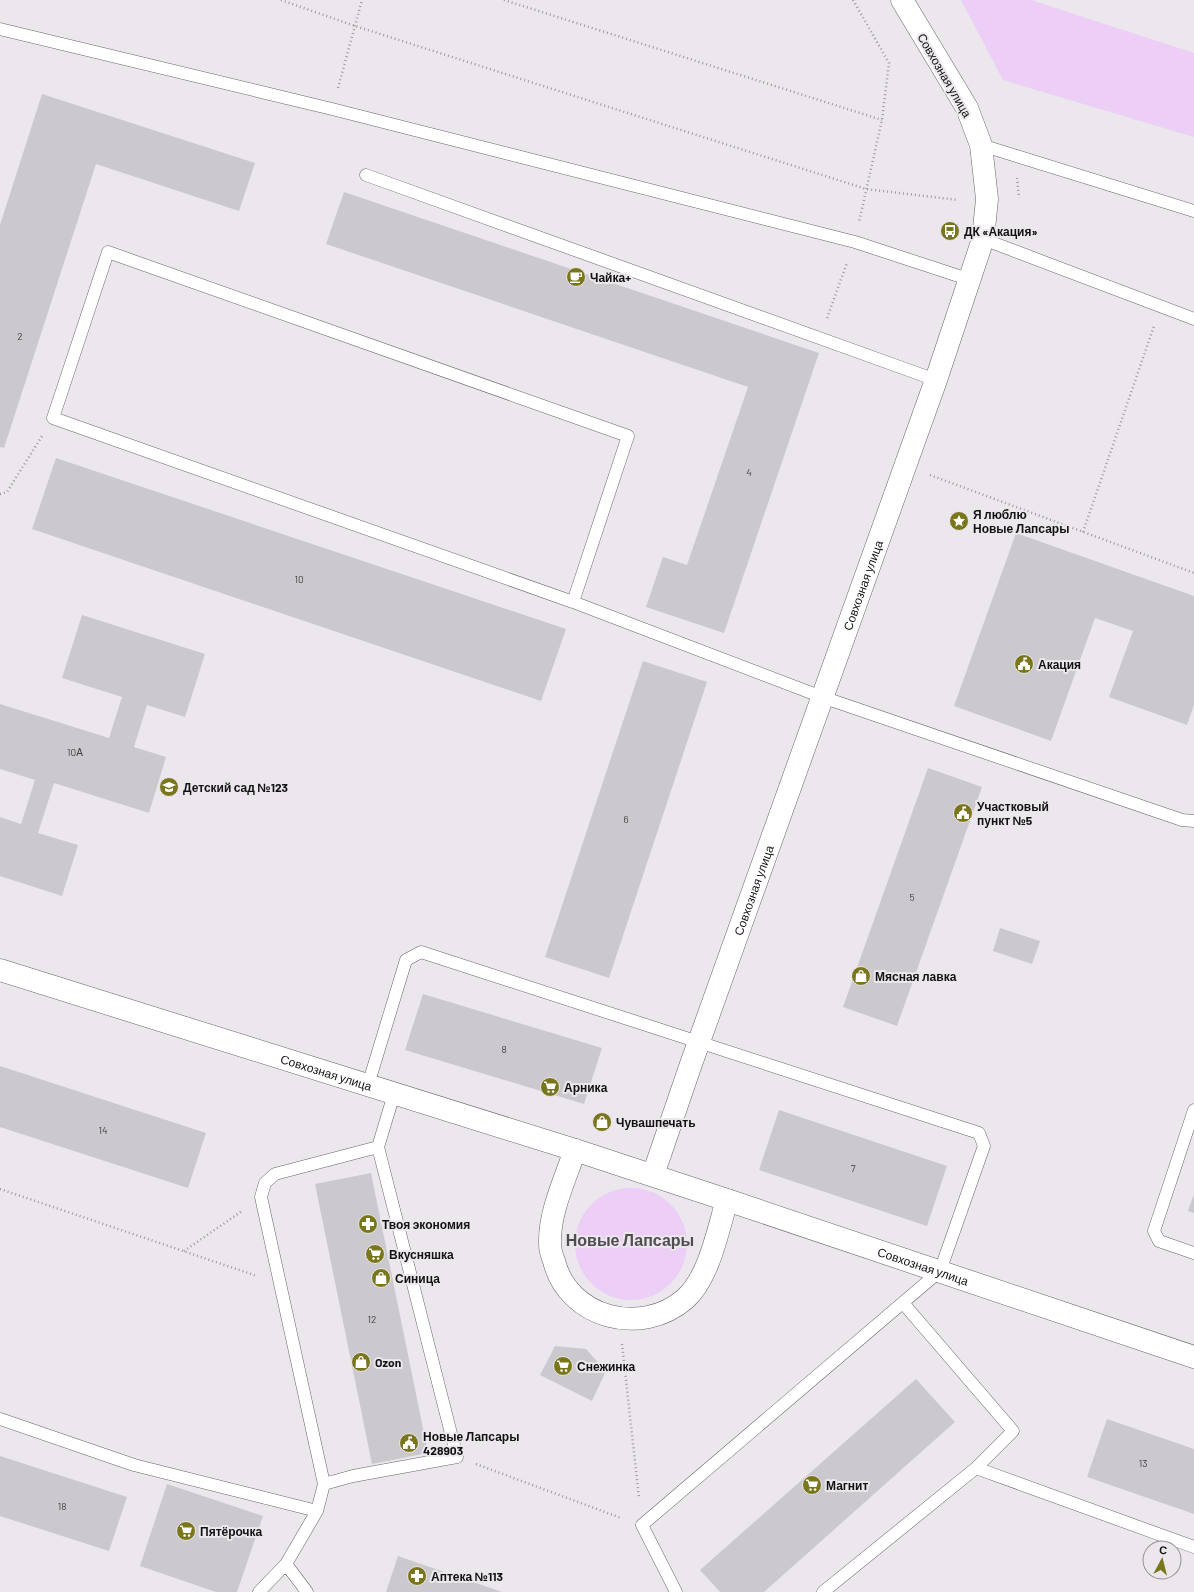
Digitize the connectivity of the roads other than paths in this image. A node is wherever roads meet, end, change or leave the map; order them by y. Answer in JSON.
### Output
{"nodes":[{"id":1,"x":902,"y":0,"type":"edge"},
{"id":2,"x":0,"y":29,"type":"edge"},
{"id":3,"x":980,"y":145,"type":"junction"},
{"id":4,"x":366,"y":175,"type":"dead end"},
{"id":5,"x":1194,"y":211,"type":"edge"},
{"id":6,"x":983,"y":238,"type":"junction"},
{"id":7,"x":971,"y":280,"type":"junction"},
{"id":8,"x":1194,"y":319,"type":"edge"},
{"id":9,"x":936,"y":380,"type":"junction"},
{"id":10,"x":573,"y":602,"type":"junction"},
{"id":11,"x":822,"y":697,"type":"junction"},
{"id":12,"x":1194,"y":821,"type":"edge"},
{"id":13,"x":0,"y":970,"type":"edge"},
{"id":14,"x":699,"y":1042,"type":"junction"},
{"id":15,"x":368,"y":1085,"type":"junction"},
{"id":16,"x":394,"y":1094,"type":"junction"},
{"id":17,"x":1194,"y":1110,"type":"edge"},
{"id":18,"x":378,"y":1147,"type":"junction"},
{"id":19,"x":575,"y":1150,"type":"junction"},
{"id":20,"x":653,"y":1175,"type":"junction"},
{"id":21,"x":727,"y":1200,"type":"junction"},
{"id":22,"x":1194,"y":1253,"type":"edge"},
{"id":23,"x":940,"y":1271,"type":"junction"},
{"id":24,"x":903,"y":1303,"type":"junction"},
{"id":25,"x":1194,"y":1357,"type":"edge"},
{"id":26,"x":0,"y":1419,"type":"edge"},
{"id":27,"x":976,"y":1468,"type":"junction"},
{"id":28,"x":324,"y":1484,"type":"junction"},
{"id":29,"x":317,"y":1511,"type":"junction"},
{"id":30,"x":1194,"y":1547,"type":"edge"},
{"id":31,"x":286,"y":1564,"type":"junction"},
{"id":32,"x":259,"y":1592,"type":"edge"},
{"id":33,"x":307,"y":1592,"type":"edge"},
{"id":34,"x":676,"y":1592,"type":"edge"},
{"id":35,"x":823,"y":1592,"type":"edge"}],
"edges":[{"from":1,"to":3,"type":"street","name":"Совхозная улица"},
{"from":2,"to":7,"type":"lane"},
{"from":3,"to":5,"type":"lane"},
{"from":3,"to":6,"type":"street","name":"Совхозная улица"},
{"from":4,"to":9,"type":"lane"},
{"from":6,"to":7,"type":"street","name":"Совхозная улица"},
{"from":6,"to":8,"type":"lane"},
{"from":7,"to":9,"type":"street","name":"Совхозная улица"},
{"from":9,"to":11,"type":"street","name":"Совхозная улица"},
{"from":10,"to":10,"type":"lane"},
{"from":10,"to":11,"type":"lane"},
{"from":11,"to":12,"type":"lane"},
{"from":11,"to":14,"type":"street","name":"Совхозная улица"},
{"from":13,"to":15,"type":"street","name":"Совхозная улица"},
{"from":14,"to":15,"type":"lane"},
{"from":14,"to":20,"type":"street","name":"Совхозная улица"},
{"from":14,"to":23,"type":"lane"},
{"from":15,"to":16,"type":"street","name":"Совхозная улица"},
{"from":16,"to":18,"type":"lane"},
{"from":16,"to":19,"type":"street","name":"Совхозная улица"},
{"from":17,"to":22,"type":"lane"},
{"from":18,"to":28,"type":"lane"},
{"from":18,"to":28,"type":"lane"},
{"from":19,"to":20,"type":"street","name":"Совхозная улица"},
{"from":19,"to":21,"type":"street"},
{"from":20,"to":21,"type":"street","name":"Совхозная улица"},
{"from":21,"to":23,"type":"street","name":"Совхозная улица"},
{"from":23,"to":24,"type":"lane"},
{"from":23,"to":25,"type":"street","name":"Совхозная улица"},
{"from":24,"to":27,"type":"lane"},
{"from":24,"to":34,"type":"lane"},
{"from":26,"to":29,"type":"lane"},
{"from":27,"to":30,"type":"lane"},
{"from":27,"to":35,"type":"lane"},
{"from":28,"to":29,"type":"lane"},
{"from":29,"to":31,"type":"lane"},
{"from":31,"to":32,"type":"lane"},
{"from":31,"to":33,"type":"lane"}]}
